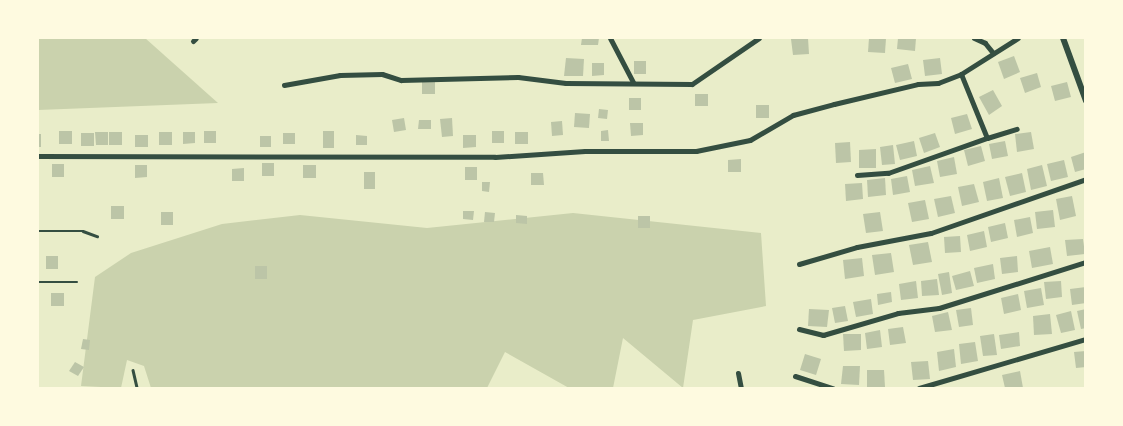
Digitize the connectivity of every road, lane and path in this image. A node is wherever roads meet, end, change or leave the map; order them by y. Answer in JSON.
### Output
{"nodes":[{"id":1,"x":610,"y":38,"type":"edge"},
{"id":2,"x":759,"y":38,"type":"edge"},
{"id":3,"x":974,"y":38,"type":"edge"},
{"id":4,"x":1018,"y":38,"type":"edge"},
{"id":5,"x":1063,"y":38,"type":"edge"},
{"id":6,"x":993,"y":53,"type":"junction"},
{"id":7,"x":961,"y":74,"type":"junction"},
{"id":8,"x":633,"y":82,"type":"junction"},
{"id":9,"x":284,"y":84,"type":"dead end"},
{"id":10,"x":1086,"y":102,"type":"edge"},
{"id":11,"x":1017,"y":129,"type":"dead end"},
{"id":12,"x":987,"y":138,"type":"junction"},
{"id":13,"x":38,"y":156,"type":"edge"},
{"id":14,"x":857,"y":175,"type":"dead end"},
{"id":15,"x":1086,"y":179,"type":"edge"},
{"id":16,"x":38,"y":231,"type":"edge"},
{"id":17,"x":97,"y":236,"type":"dead end"},
{"id":18,"x":1086,"y":262,"type":"edge"},
{"id":19,"x":799,"y":264,"type":"dead end"},
{"id":20,"x":38,"y":282,"type":"edge"},
{"id":21,"x":77,"y":282,"type":"dead end"},
{"id":22,"x":799,"y":328,"type":"dead end"},
{"id":23,"x":1086,"y":339,"type":"edge"},
{"id":24,"x":134,"y":370,"type":"dead end"},
{"id":25,"x":738,"y":373,"type":"dead end"},
{"id":26,"x":795,"y":376,"type":"dead end"},
{"id":27,"x":137,"y":388,"type":"edge"},
{"id":28,"x":741,"y":388,"type":"edge"},
{"id":29,"x":833,"y":388,"type":"edge"},
{"id":30,"x":919,"y":388,"type":"edge"}],
"edges":[{"from":1,"to":8,"type":"street"},
{"from":2,"to":8,"type":"street"},
{"from":3,"to":6,"type":"street"},
{"from":4,"to":6,"type":"street"},
{"from":5,"to":10,"type":"street"},
{"from":6,"to":7,"type":"street"},
{"from":7,"to":12,"type":"street"},
{"from":7,"to":13,"type":"street"},
{"from":8,"to":9,"type":"street"},
{"from":11,"to":12,"type":"street"},
{"from":12,"to":14,"type":"street"},
{"from":15,"to":19,"type":"street"},
{"from":16,"to":17,"type":"lane"},
{"from":18,"to":22,"type":"street"},
{"from":20,"to":21,"type":"lane"},
{"from":23,"to":30,"type":"street"},
{"from":24,"to":27,"type":"lane"},
{"from":25,"to":28,"type":"street"},
{"from":26,"to":29,"type":"street"}]}
